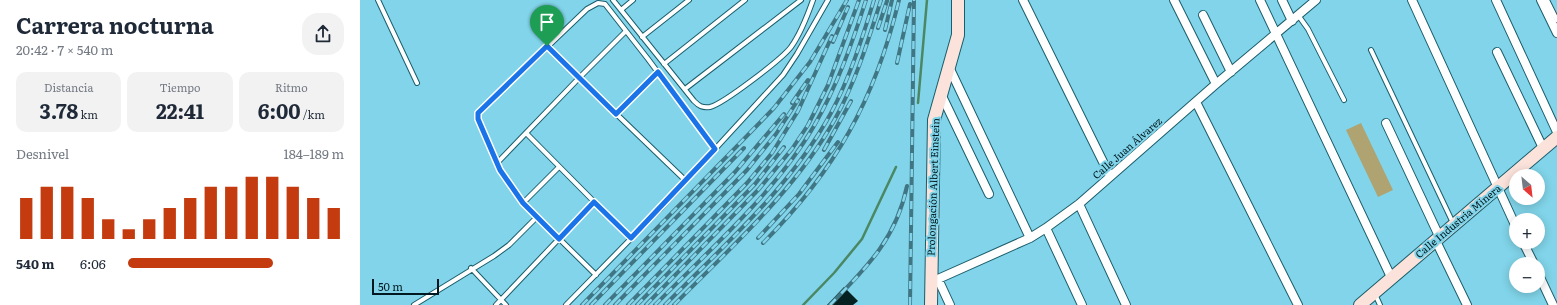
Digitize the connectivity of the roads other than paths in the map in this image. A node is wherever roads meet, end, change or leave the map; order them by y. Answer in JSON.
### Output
{"nodes":[{"id":1,"x":378,"y":0,"type":"edge"},
{"id":2,"x":613,"y":0,"type":"edge"},
{"id":3,"x":633,"y":0,"type":"edge"},
{"id":4,"x":689,"y":0,"type":"edge"},
{"id":5,"x":745,"y":0,"type":"edge"},
{"id":6,"x":801,"y":0,"type":"edge"},
{"id":7,"x":813,"y":0,"type":"edge"},
{"id":8,"x":828,"y":0,"type":"edge"},
{"id":9,"x":958,"y":0,"type":"edge"},
{"id":10,"x":1023,"y":0,"type":"edge"},
{"id":11,"x":1174,"y":0,"type":"edge"},
{"id":12,"x":1260,"y":0,"type":"edge"},
{"id":13,"x":1282,"y":0,"type":"edge"},
{"id":14,"x":1316,"y":0,"type":"edge"},
{"id":15,"x":1412,"y":0,"type":"edge"},
{"id":16,"x":1496,"y":0,"type":"edge"},
{"id":17,"x":1541,"y":0,"type":"edge"},
{"id":18,"x":1546,"y":0,"type":"edge"},
{"id":19,"x":621,"y":10,"type":"junction"},
{"id":20,"x":1203,"y":15,"type":"dead end"},
{"id":21,"x":1298,"y":15,"type":"junction"},
{"id":22,"x":1557,"y":20,"type":"edge"},
{"id":23,"x":1292,"y":21,"type":"junction"},
{"id":24,"x":626,"y":31,"type":"junction"},
{"id":25,"x":1557,"y":33,"type":"edge"},
{"id":26,"x":1276,"y":34,"type":"junction"},
{"id":27,"x":642,"y":37,"type":"junction"},
{"id":28,"x":547,"y":46,"type":"junction"},
{"id":29,"x":1371,"y":50,"type":"dead end"},
{"id":30,"x":1497,"y":52,"type":"dead end"},
{"id":31,"x":664,"y":64,"type":"junction"},
{"id":32,"x":949,"y":67,"type":"junction"},
{"id":33,"x":658,"y":72,"type":"junction"},
{"id":34,"x":1231,"y":72,"type":"junction"},
{"id":35,"x":579,"y":78,"type":"junction"},
{"id":36,"x":418,"y":83,"type":"dead end"},
{"id":37,"x":1216,"y":84,"type":"junction"},
{"id":38,"x":685,"y":89,"type":"junction"},
{"id":39,"x":941,"y":94,"type":"junction"},
{"id":40,"x":1344,"y":100,"type":"dead end"},
{"id":41,"x":1196,"y":102,"type":"junction"},
{"id":42,"x":616,"y":114,"type":"junction"},
{"id":43,"x":1386,"y":123,"type":"dead end"},
{"id":44,"x":1557,"y":132,"type":"edge"},
{"id":45,"x":526,"y":133,"type":"junction"},
{"id":46,"x":1557,"y":138,"type":"edge"},
{"id":47,"x":1543,"y":148,"type":"junction"},
{"id":48,"x":715,"y":149,"type":"junction"},
{"id":49,"x":498,"y":162,"type":"junction"},
{"id":50,"x":559,"y":167,"type":"junction"},
{"id":51,"x":1110,"y":176,"type":"junction"},
{"id":52,"x":686,"y":181,"type":"junction"},
{"id":53,"x":1498,"y":188,"type":"junction"},
{"id":54,"x":989,"y":194,"type":"dead end"},
{"id":55,"x":594,"y":202,"type":"junction"},
{"id":56,"x":523,"y":203,"type":"junction"},
{"id":57,"x":1079,"y":204,"type":"junction"},
{"id":58,"x":1510,"y":213,"type":"edge"},
{"id":59,"x":537,"y":217,"type":"junction"},
{"id":60,"x":1454,"y":224,"type":"junction"},
{"id":61,"x":1046,"y":228,"type":"junction"},
{"id":62,"x":631,"y":238,"type":"junction"},
{"id":63,"x":1030,"y":238,"type":"junction"},
{"id":64,"x":1437,"y":238,"type":"junction"},
{"id":65,"x":559,"y":239,"type":"junction"},
{"id":66,"x":471,"y":268,"type":"junction"},
{"id":67,"x":596,"y":275,"type":"junction"},
{"id":68,"x":1390,"y":277,"type":"junction"},
{"id":69,"x":935,"y":279,"type":"junction"},
{"id":70,"x":1545,"y":288,"type":"edge"},
{"id":71,"x":1374,"y":292,"type":"junction"},
{"id":72,"x":501,"y":299,"type":"junction"},
{"id":73,"x":414,"y":305,"type":"edge"},
{"id":74,"x":496,"y":305,"type":"edge"},
{"id":75,"x":506,"y":305,"type":"edge"},
{"id":76,"x":566,"y":305,"type":"edge"},
{"id":77,"x":931,"y":305,"type":"edge"},
{"id":78,"x":950,"y":305,"type":"edge"},
{"id":79,"x":1082,"y":305,"type":"edge"},
{"id":80,"x":1126,"y":305,"type":"edge"},
{"id":81,"x":1298,"y":305,"type":"edge"},
{"id":82,"x":1360,"y":305,"type":"edge"},
{"id":83,"x":1380,"y":305,"type":"edge"},
{"id":84,"x":1467,"y":305,"type":"edge"},
{"id":85,"x":1553,"y":305,"type":"edge"}],
"edges":[{"from":1,"to":36,"type":"lane"},
{"from":2,"to":19,"type":"lane"},
{"from":3,"to":19,"type":"lane"},
{"from":4,"to":27,"type":"lane"},
{"from":5,"to":31,"type":"lane"},
{"from":6,"to":38,"type":"lane"},
{"from":7,"to":38,"type":"lane"},
{"from":8,"to":48,"type":"lane"},
{"from":9,"to":32,"type":"main road","name":"Prolongación Albert Einstein"},
{"from":10,"to":51,"type":"street"},
{"from":11,"to":37,"type":"street"},
{"from":12,"to":26,"type":"street"},
{"from":13,"to":23,"type":"street"},
{"from":14,"to":21,"type":"street","name":"Calle Juan Álvarez"},
{"from":15,"to":53,"type":"street"},
{"from":16,"to":44,"type":"street"},
{"from":17,"to":25,"type":"street"},
{"from":18,"to":22,"type":"lane"},
{"from":19,"to":27,"type":"lane"},
{"from":20,"to":34,"type":"street"},
{"from":21,"to":23,"type":"street","name":"Calle Juan Álvarez"},
{"from":21,"to":40,"type":"lane"},
{"from":23,"to":26,"type":"street","name":"Calle Juan Álvarez"},
{"from":24,"to":28,"type":"lane"},
{"from":24,"to":33,"type":"lane"},
{"from":24,"to":35,"type":"lane"},
{"from":26,"to":34,"type":"street","name":"Calle Juan Álvarez"},
{"from":26,"to":68,"type":"street"},
{"from":27,"to":31,"type":"lane"},
{"from":28,"to":35,"type":"lane"},
{"from":28,"to":49,"type":"lane"},
{"from":29,"to":60,"type":"lane"},
{"from":30,"to":47,"type":"street"},
{"from":31,"to":38,"type":"lane"},
{"from":32,"to":39,"type":"main road","name":"Prolongación Albert Einstein"},
{"from":32,"to":63,"type":"street"},
{"from":33,"to":42,"type":"lane"},
{"from":33,"to":48,"type":"lane"},
{"from":34,"to":37,"type":"street","name":"Calle Juan Álvarez"},
{"from":35,"to":42,"type":"lane"},
{"from":35,"to":45,"type":"lane"},
{"from":37,"to":41,"type":"street","name":"Calle Juan Álvarez"},
{"from":39,"to":54,"type":"street"},
{"from":39,"to":69,"type":"main road","name":"Prolongación Albert Einstein"},
{"from":41,"to":51,"type":"street","name":"Calle Juan Álvarez"},
{"from":41,"to":81,"type":"street"},
{"from":42,"to":52,"type":"lane"},
{"from":43,"to":64,"type":"street"},
{"from":45,"to":49,"type":"lane"},
{"from":45,"to":50,"type":"lane"},
{"from":46,"to":47,"type":"main road","name":"Calle Industria Minera"},
{"from":47,"to":53,"type":"main road","name":"Calle Industria Minera"},
{"from":48,"to":52,"type":"lane"},
{"from":49,"to":56,"type":"lane"},
{"from":50,"to":55,"type":"lane"},
{"from":50,"to":56,"type":"lane"},
{"from":51,"to":57,"type":"street","name":"Calle Juan Álvarez"},
{"from":52,"to":62,"type":"lane"},
{"from":53,"to":58,"type":"street"},
{"from":53,"to":60,"type":"main road","name":"Calle Industria Minera"},
{"from":55,"to":62,"type":"lane"},
{"from":55,"to":65,"type":"lane"},
{"from":56,"to":59,"type":"lane"},
{"from":57,"to":61,"type":"street","name":"Calle Juan Álvarez"},
{"from":57,"to":80,"type":"street"},
{"from":59,"to":65,"type":"lane"},
{"from":59,"to":66,"type":"lane"},
{"from":60,"to":64,"type":"main road","name":"Calle Industria Minera"},
{"from":61,"to":63,"type":"street","name":"Calle Juan Álvarez"},
{"from":61,"to":79,"type":"street"},
{"from":62,"to":67,"type":"lane"},
{"from":63,"to":69,"type":"street","name":"Calle Juan Álvarez"},
{"from":64,"to":68,"type":"main road","name":"Calle Industria Minera"},
{"from":64,"to":84,"type":"street"},
{"from":65,"to":67,"type":"lane"},
{"from":65,"to":72,"type":"lane"},
{"from":66,"to":72,"type":"lane"},
{"from":66,"to":73,"type":"lane"},
{"from":67,"to":76,"type":"lane"},
{"from":68,"to":71,"type":"main road","name":"Calle Industria Minera"},
{"from":69,"to":77,"type":"main road","name":"Prolongación Albert Einstein"},
{"from":69,"to":78,"type":"street"},
{"from":70,"to":85,"type":"street"},
{"from":71,"to":82,"type":"main road","name":"Calle Industria Minera"},
{"from":71,"to":83,"type":"lane"},
{"from":72,"to":74,"type":"lane"},
{"from":72,"to":75,"type":"lane"}]}
